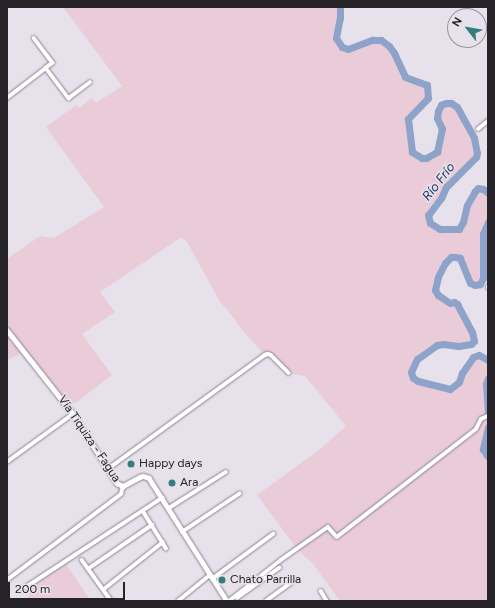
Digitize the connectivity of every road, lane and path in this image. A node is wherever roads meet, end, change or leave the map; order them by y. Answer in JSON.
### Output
{"nodes":[{"id":1,"x":34,"y":38,"type":"dead end"},
{"id":2,"x":46,"y":68,"type":"junction"},
{"id":3,"x":90,"y":82,"type":"dead end"},
{"id":4,"x":7,"y":98,"type":"edge"},
{"id":5,"x":488,"y":121,"type":"edge"},
{"id":6,"x":478,"y":129,"type":"dead end"},
{"id":7,"x":7,"y":330,"type":"edge"},
{"id":8,"x":289,"y":374,"type":"dead end"},
{"id":9,"x":73,"y":414,"type":"junction"},
{"id":10,"x":487,"y":416,"type":"edge"},
{"id":11,"x":7,"y":462,"type":"edge"},
{"id":12,"x":108,"y":469,"type":"junction"},
{"id":13,"x":226,"y":472,"type":"dead end"},
{"id":14,"x":123,"y":486,"type":"junction"},
{"id":15,"x":239,"y":494,"type":"dead end"},
{"id":16,"x":162,"y":498,"type":"junction"},
{"id":17,"x":169,"y":508,"type":"junction"},
{"id":18,"x":143,"y":511,"type":"junction"},
{"id":19,"x":152,"y":525,"type":"junction"},
{"id":20,"x":182,"y":532,"type":"junction"},
{"id":21,"x":273,"y":534,"type":"dead end"},
{"id":22,"x":162,"y":542,"type":"junction"},
{"id":23,"x":166,"y":548,"type":"dead end"},
{"id":24,"x":82,"y":560,"type":"dead end"},
{"id":25,"x":279,"y":568,"type":"dead end"},
{"id":26,"x":88,"y":569,"type":"junction"},
{"id":27,"x":211,"y":577,"type":"junction"},
{"id":28,"x":7,"y":580,"type":"edge"},
{"id":29,"x":291,"y":583,"type":"dead end"},
{"id":30,"x":26,"y":587,"type":"dead end"},
{"id":31,"x":104,"y":589,"type":"junction"},
{"id":32,"x":320,"y":591,"type":"dead end"},
{"id":33,"x":110,"y":599,"type":"dead end"},
{"id":34,"x":178,"y":601,"type":"edge"},
{"id":35,"x":228,"y":601,"type":"edge"},
{"id":36,"x":232,"y":601,"type":"edge"},
{"id":37,"x":266,"y":601,"type":"edge"},
{"id":38,"x":327,"y":601,"type":"edge"}],
"edges":[{"from":1,"to":2,"type":"street"},
{"from":2,"to":3,"type":"street"},
{"from":2,"to":4,"type":"street"},
{"from":5,"to":6,"type":"street"},
{"from":7,"to":9,"type":"street","name":"Vía Tiquiza - Fagua"},
{"from":8,"to":12,"type":"street"},
{"from":9,"to":11,"type":"street"},
{"from":9,"to":12,"type":"street","name":"Vía Tiquiza - Fagua"},
{"from":10,"to":35,"type":"street"},
{"from":12,"to":14,"type":"street","name":"Vía Tiquiza - Fagua"},
{"from":13,"to":17,"type":"street"},
{"from":14,"to":16,"type":"street","name":"Vía Tiquiza - Fagua"},
{"from":14,"to":28,"type":"street"},
{"from":15,"to":20,"type":"street"},
{"from":16,"to":17,"type":"street","name":"Vía Tiquiza - Fagua"},
{"from":16,"to":18,"type":"street"},
{"from":17,"to":20,"type":"street","name":"Vía Tiquiza - Fagua"},
{"from":18,"to":19,"type":"street"},
{"from":18,"to":30,"type":"street"},
{"from":19,"to":22,"type":"street"},
{"from":19,"to":26,"type":"street"},
{"from":20,"to":27,"type":"street","name":"Vía Tiquiza - Fagua"},
{"from":21,"to":27,"type":"street"},
{"from":22,"to":23,"type":"street"},
{"from":22,"to":31,"type":"street"},
{"from":24,"to":26,"type":"street"},
{"from":25,"to":36,"type":"street"},
{"from":26,"to":31,"type":"street"},
{"from":27,"to":34,"type":"street"},
{"from":27,"to":35,"type":"street","name":"Vía Tiquiza - Fagua"},
{"from":29,"to":37,"type":"street"},
{"from":31,"to":33,"type":"street"},
{"from":32,"to":38,"type":"street"}]}
